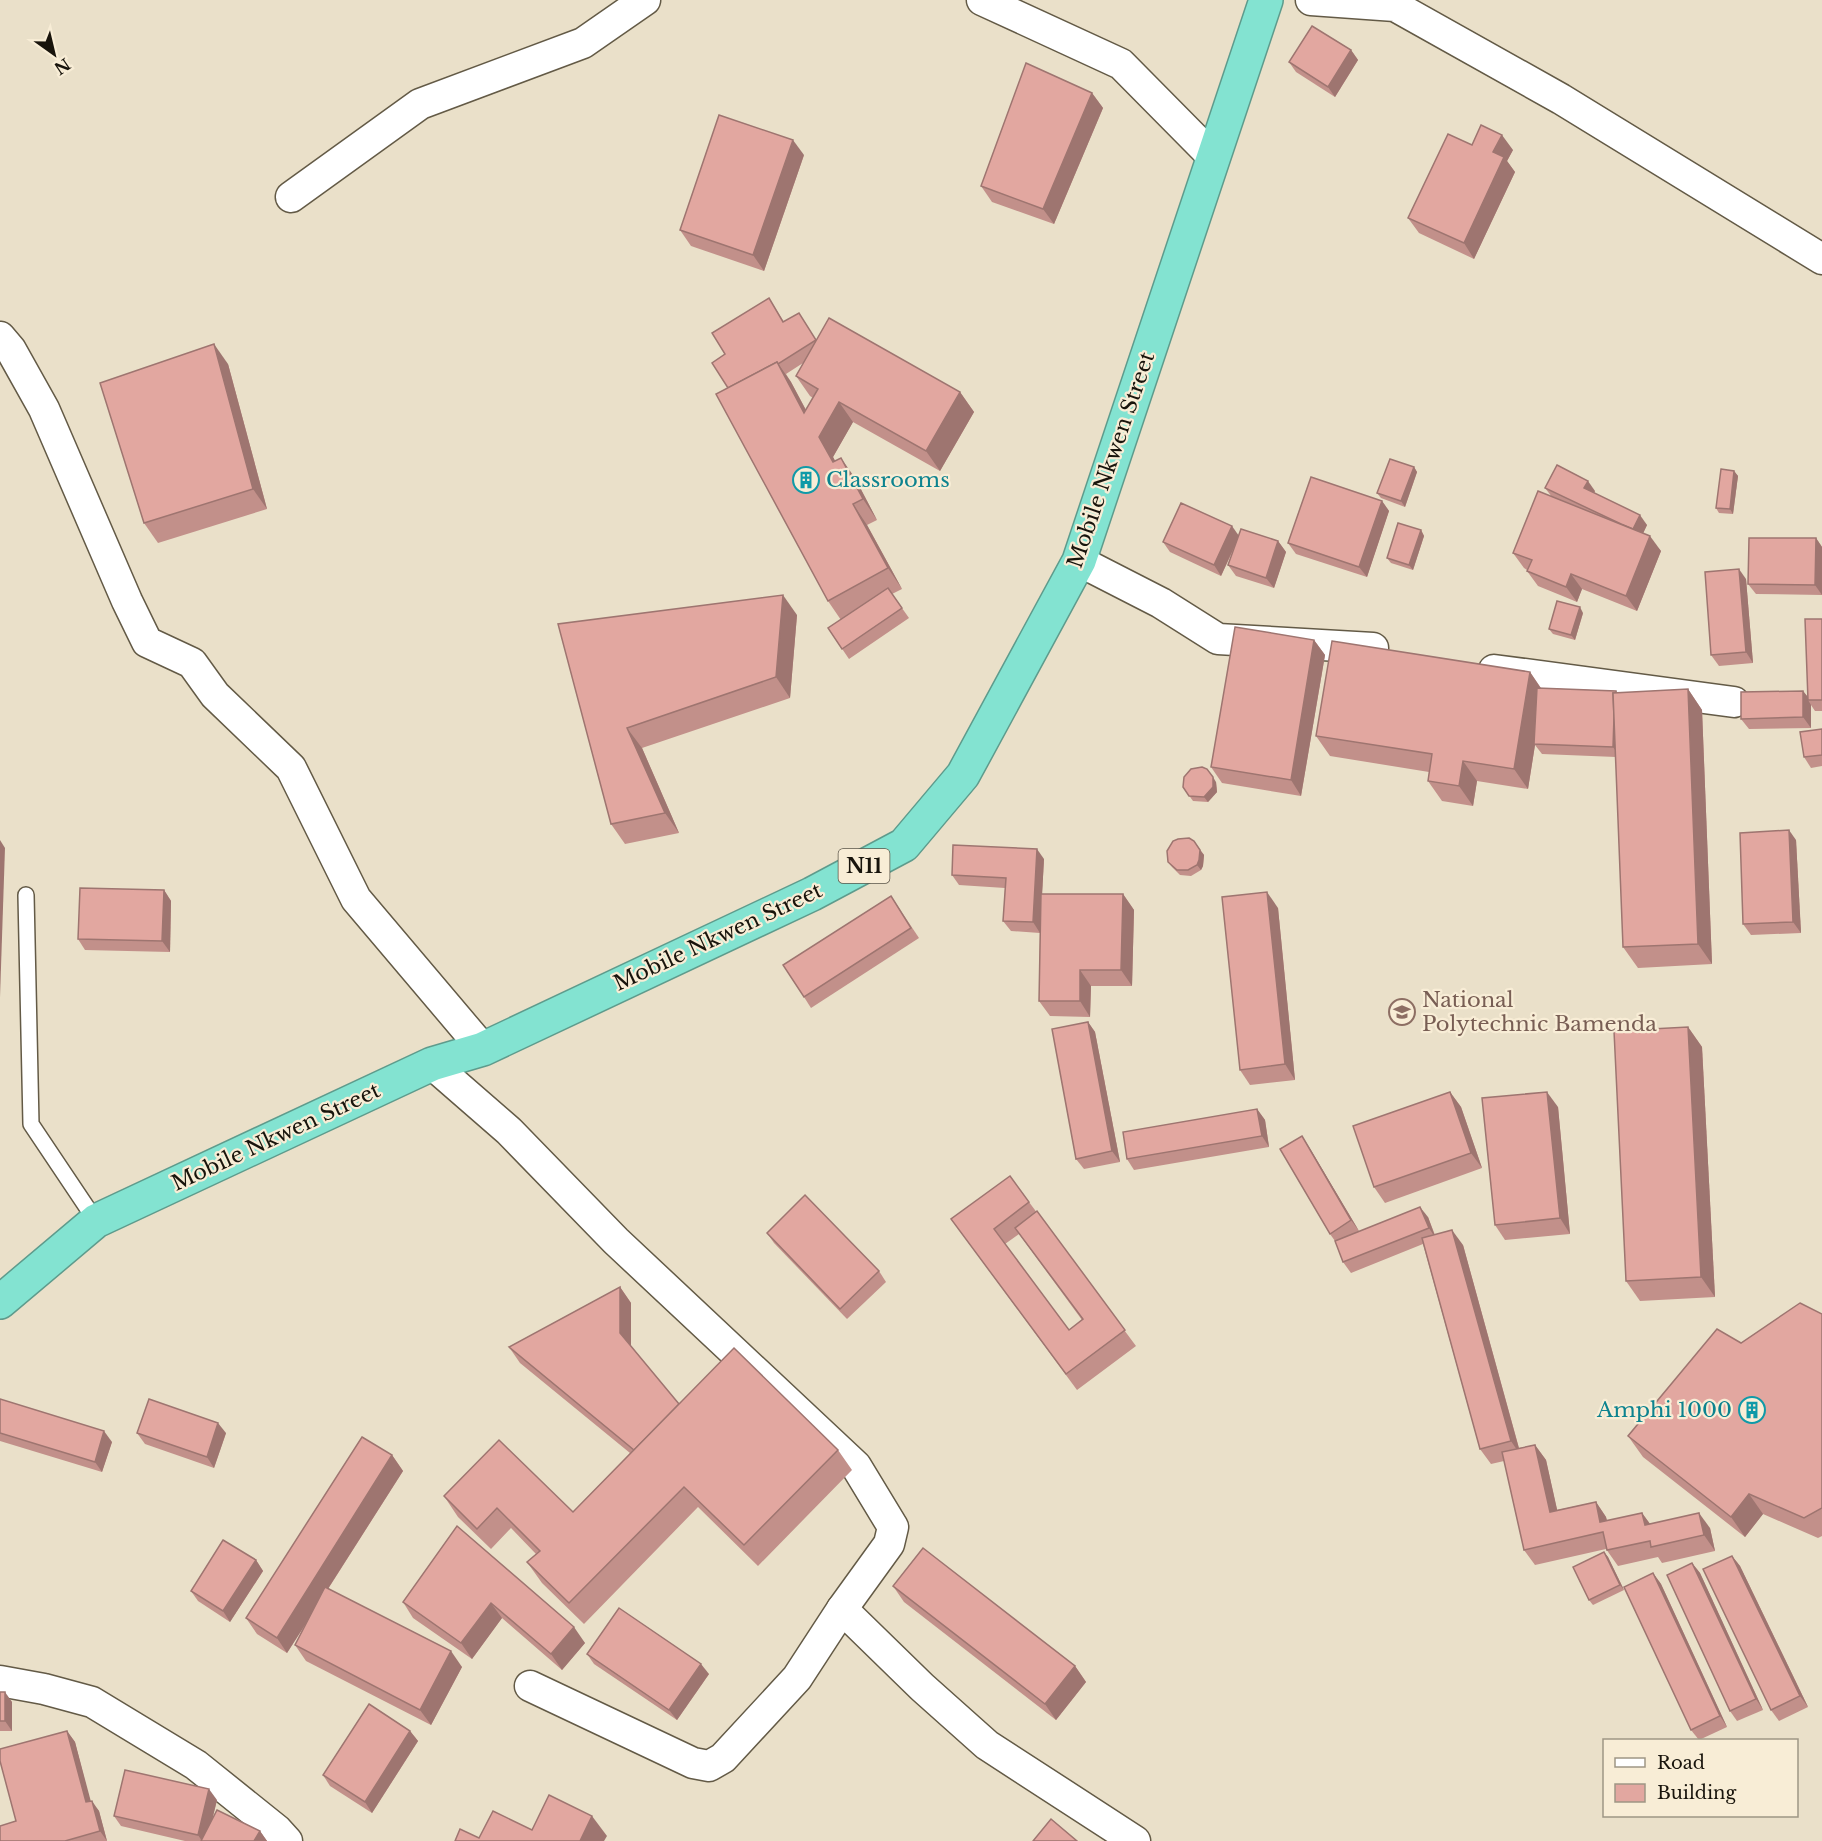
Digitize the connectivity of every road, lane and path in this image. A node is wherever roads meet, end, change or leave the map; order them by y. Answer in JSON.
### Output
{"nodes":[{"id":1,"x":645,"y":0,"type":"edge"},
{"id":2,"x":982,"y":0,"type":"edge"},
{"id":3,"x":1266,"y":0,"type":"edge"},
{"id":4,"x":1311,"y":0,"type":"edge"},
{"id":5,"x":1214,"y":158,"type":"junction"},
{"id":6,"x":291,"y":197,"type":"dead end"},
{"id":7,"x":1822,"y":260,"type":"edge"},
{"id":8,"x":0,"y":337,"type":"edge"},
{"id":9,"x":1079,"y":561,"type":"junction"},
{"id":10,"x":1402,"y":653,"type":"edge"},
{"id":11,"x":1470,"y":666,"type":"edge"},
{"id":12,"x":1734,"y":702,"type":"dead end"},
{"id":13,"x":26,"y":895,"type":"dead end"},
{"id":14,"x":483,"y":1049,"type":"junction"},
{"id":15,"x":432,"y":1064,"type":"junction"},
{"id":16,"x":96,"y":1221,"type":"junction"},
{"id":17,"x":0,"y":1302,"type":"edge"},
{"id":18,"x":842,"y":1609,"type":"junction"},
{"id":19,"x":0,"y":1681,"type":"edge"},
{"id":20,"x":530,"y":1686,"type":"dead end"},
{"id":21,"x":287,"y":1841,"type":"edge"},
{"id":22,"x":1135,"y":1841,"type":"edge"}],
"edges":[{"from":1,"to":6,"type":"street"},
{"from":2,"to":5,"type":"street"},
{"from":3,"to":5,"type":"highway","name":"Mobile Nkwen Street","number":"N11"},
{"from":4,"to":7,"type":"street"},
{"from":5,"to":9,"type":"highway","name":"Mobile Nkwen Street","number":"N11"},
{"from":8,"to":14,"type":"street"},
{"from":9,"to":10,"type":"street"},
{"from":9,"to":14,"type":"highway","name":"Mobile Nkwen Street","number":"N11"},
{"from":11,"to":12,"type":"street"},
{"from":13,"to":16,"type":"lane"},
{"from":14,"to":15,"type":"highway","name":"Mobile Nkwen Street","number":"N11"},
{"from":15,"to":16,"type":"highway","name":"Mobile Nkwen Street","number":"N11"},
{"from":15,"to":18,"type":"street"},
{"from":16,"to":17,"type":"highway","name":"Mobile Nkwen Street","number":"N11"},
{"from":18,"to":20,"type":"street"},
{"from":18,"to":22,"type":"street"},
{"from":19,"to":21,"type":"street"}]}
